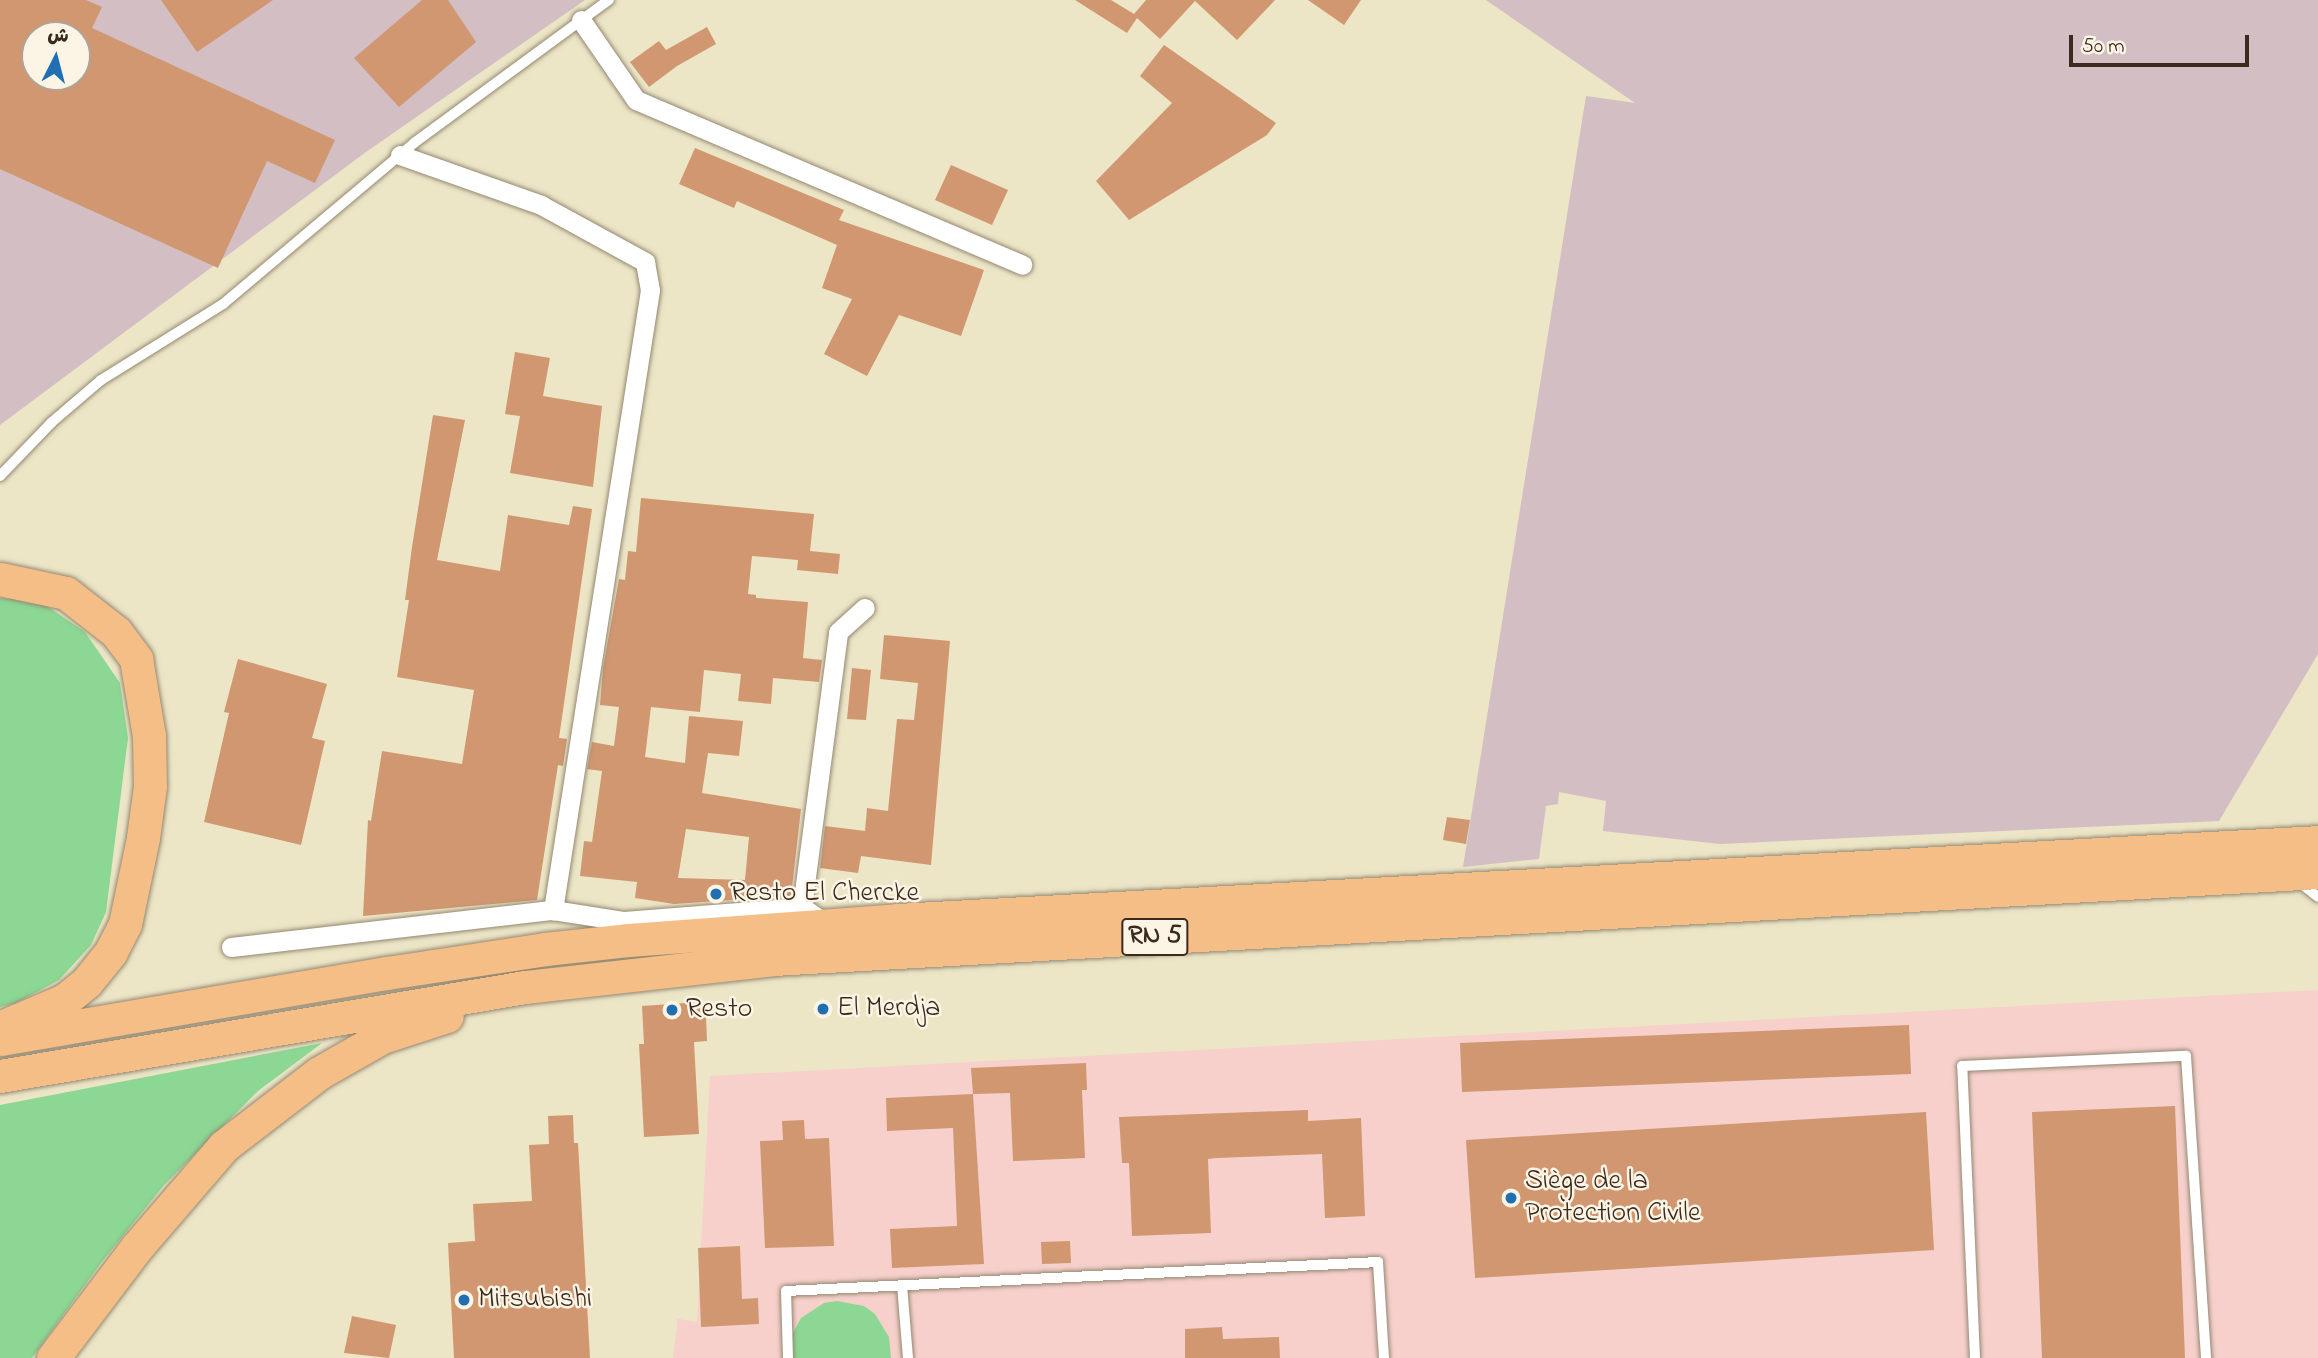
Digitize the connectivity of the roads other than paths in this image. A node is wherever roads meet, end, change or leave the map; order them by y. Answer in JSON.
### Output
{"nodes":[{"id":1,"x":609,"y":0,"type":"edge"},
{"id":2,"x":581,"y":20,"type":"junction"},
{"id":3,"x":400,"y":155,"type":"junction"},
{"id":4,"x":1022,"y":265,"type":"dead end"},
{"id":5,"x":0,"y":476,"type":"edge"},
{"id":6,"x":0,"y":579,"type":"edge"},
{"id":7,"x":865,"y":608,"type":"dead end"},
{"id":8,"x":2318,"y":842,"type":"edge"},
{"id":9,"x":2303,"y":872,"type":"edge"},
{"id":10,"x":2318,"y":897,"type":"edge"},
{"id":11,"x":802,"y":907,"type":"junction"},
{"id":12,"x":553,"y":910,"type":"junction"},
{"id":13,"x":828,"y":926,"type":"junction"},
{"id":14,"x":231,"y":947,"type":"dead end"},
{"id":15,"x":525,"y":987,"type":"junction"},
{"id":16,"x":0,"y":1027,"type":"edge"},
{"id":17,"x":0,"y":1039,"type":"edge"},
{"id":18,"x":0,"y":1076,"type":"edge"},
{"id":19,"x":902,"y":1285,"type":"junction"},
{"id":20,"x":52,"y":1358,"type":"edge"},
{"id":21,"x":788,"y":1358,"type":"edge"},
{"id":22,"x":908,"y":1358,"type":"edge"},
{"id":23,"x":1384,"y":1358,"type":"edge"},
{"id":24,"x":1975,"y":1358,"type":"edge"},
{"id":25,"x":2206,"y":1358,"type":"edge"}],
"edges":[{"from":1,"to":2,"type":"lane"},
{"from":2,"to":3,"type":"lane"},
{"from":2,"to":4,"type":"street"},
{"from":3,"to":5,"type":"lane"},
{"from":3,"to":12,"type":"street"},
{"from":6,"to":16,"type":"highway"},
{"from":7,"to":11,"type":"street"},
{"from":8,"to":13,"type":"highway","number":"RN 5"},
{"from":9,"to":10,"type":"lane"},
{"from":9,"to":15,"type":"highway","number":"RN 5"},
{"from":11,"to":12,"type":"street"},
{"from":11,"to":13,"type":"street"},
{"from":12,"to":14,"type":"street"},
{"from":13,"to":17,"type":"highway","number":"RN 5"},
{"from":15,"to":18,"type":"highway","number":"RN 5"},
{"from":15,"to":20,"type":"highway"},
{"from":19,"to":21,"type":"lane"},
{"from":19,"to":22,"type":"lane"},
{"from":19,"to":23,"type":"lane"},
{"from":24,"to":25,"type":"lane"}]}
